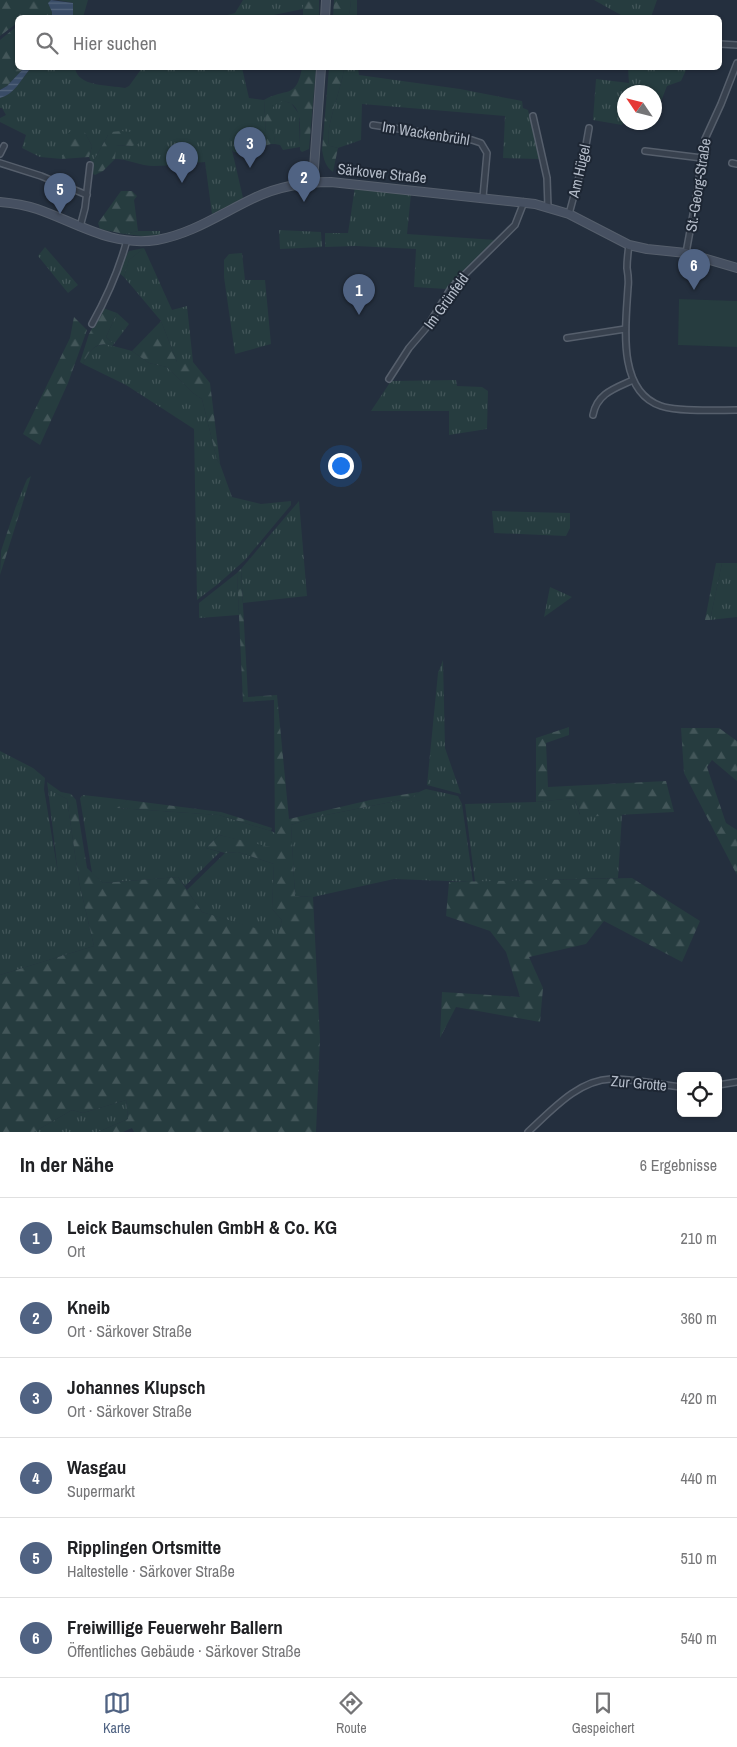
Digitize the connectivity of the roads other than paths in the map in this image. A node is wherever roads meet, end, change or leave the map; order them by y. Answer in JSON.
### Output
{"nodes":[{"id":1,"x":326,"y":0,"type":"edge"},
{"id":2,"x":325,"y":15,"type":"edge"},
{"id":3,"x":722,"y":44,"type":"edge"},
{"id":4,"x":737,"y":44,"type":"edge"},
{"id":5,"x":737,"y":63,"type":"edge"},
{"id":6,"x":321,"y":70,"type":"edge"},
{"id":7,"x":533,"y":116,"type":"dead end"},
{"id":8,"x":373,"y":125,"type":"dead end"},
{"id":9,"x":589,"y":128,"type":"dead end"},
{"id":10,"x":4,"y":146,"type":"dead end"},
{"id":11,"x":645,"y":151,"type":"dead end"},
{"id":12,"x":0,"y":154,"type":"edge"},
{"id":13,"x":702,"y":158,"type":"junction"},
{"id":14,"x":0,"y":162,"type":"edge"},
{"id":15,"x":90,"y":165,"type":"dead end"},
{"id":16,"x":313,"y":182,"type":"junction"},
{"id":17,"x":86,"y":195,"type":"junction"},
{"id":18,"x":483,"y":197,"type":"junction"},
{"id":19,"x":0,"y":202,"type":"edge"},
{"id":20,"x":524,"y":202,"type":"junction"},
{"id":21,"x":548,"y":207,"type":"junction"},
{"id":22,"x":569,"y":214,"type":"junction"},
{"id":23,"x":80,"y":227,"type":"junction"},
{"id":24,"x":127,"y":240,"type":"junction"},
{"id":25,"x":629,"y":245,"type":"junction"},
{"id":26,"x":686,"y":253,"type":"junction"},
{"id":27,"x":737,"y":268,"type":"edge"},
{"id":28,"x":92,"y":324,"type":"dead end"},
{"id":29,"x":625,"y":328,"type":"junction"},
{"id":30,"x":567,"y":338,"type":"dead end"},
{"id":31,"x":389,"y":379,"type":"dead end"},
{"id":32,"x":633,"y":380,"type":"junction"},
{"id":33,"x":737,"y":410,"type":"edge"},
{"id":34,"x":593,"y":414,"type":"dead end"},
{"id":35,"x":737,"y":1082,"type":"edge"},
{"id":36,"x":722,"y":1084,"type":"edge"},
{"id":37,"x":677,"y":1087,"type":"edge"},
{"id":38,"x":528,"y":1132,"type":"edge"}],
"edges":[{"from":1,"to":2,"type":"main road"},
{"from":3,"to":4,"type":"street"},
{"from":5,"to":13,"type":"street","name":"St.-Georg-Straße"},
{"from":6,"to":16,"type":"main road"},
{"from":7,"to":21,"type":"street"},
{"from":8,"to":18,"type":"street","name":"Im Wackenbrühl"},
{"from":9,"to":22,"type":"street","name":"Am Hügel"},
{"from":10,"to":12,"type":"street"},
{"from":11,"to":13,"type":"street"},
{"from":13,"to":26,"type":"street","name":"St.-Georg-Straße"},
{"from":14,"to":17,"type":"street"},
{"from":15,"to":17,"type":"street"},
{"from":16,"to":18,"type":"main road","name":"Särkover Straße"},
{"from":16,"to":24,"type":"main road","name":"Särkover Straße"},
{"from":17,"to":23,"type":"street"},
{"from":18,"to":20,"type":"main road","name":"Särkover Straße"},
{"from":19,"to":23,"type":"main road","name":"Särkover Straße"},
{"from":20,"to":21,"type":"main road","name":"Särkover Straße"},
{"from":20,"to":31,"type":"street","name":"Im Grünfeld"},
{"from":21,"to":22,"type":"main road","name":"Särkover Straße"},
{"from":22,"to":25,"type":"main road","name":"Särkover Straße"},
{"from":23,"to":24,"type":"main road","name":"Särkover Straße"},
{"from":24,"to":28,"type":"street"},
{"from":25,"to":26,"type":"main road","name":"Särkover Straße"},
{"from":25,"to":29,"type":"street"},
{"from":26,"to":27,"type":"main road","name":"Särkover Straße"},
{"from":29,"to":30,"type":"street"},
{"from":29,"to":32,"type":"street"},
{"from":32,"to":33,"type":"street"},
{"from":32,"to":34,"type":"street"},
{"from":35,"to":36,"type":"street"},
{"from":37,"to":38,"type":"street","name":"Zur Grotte"}]}
